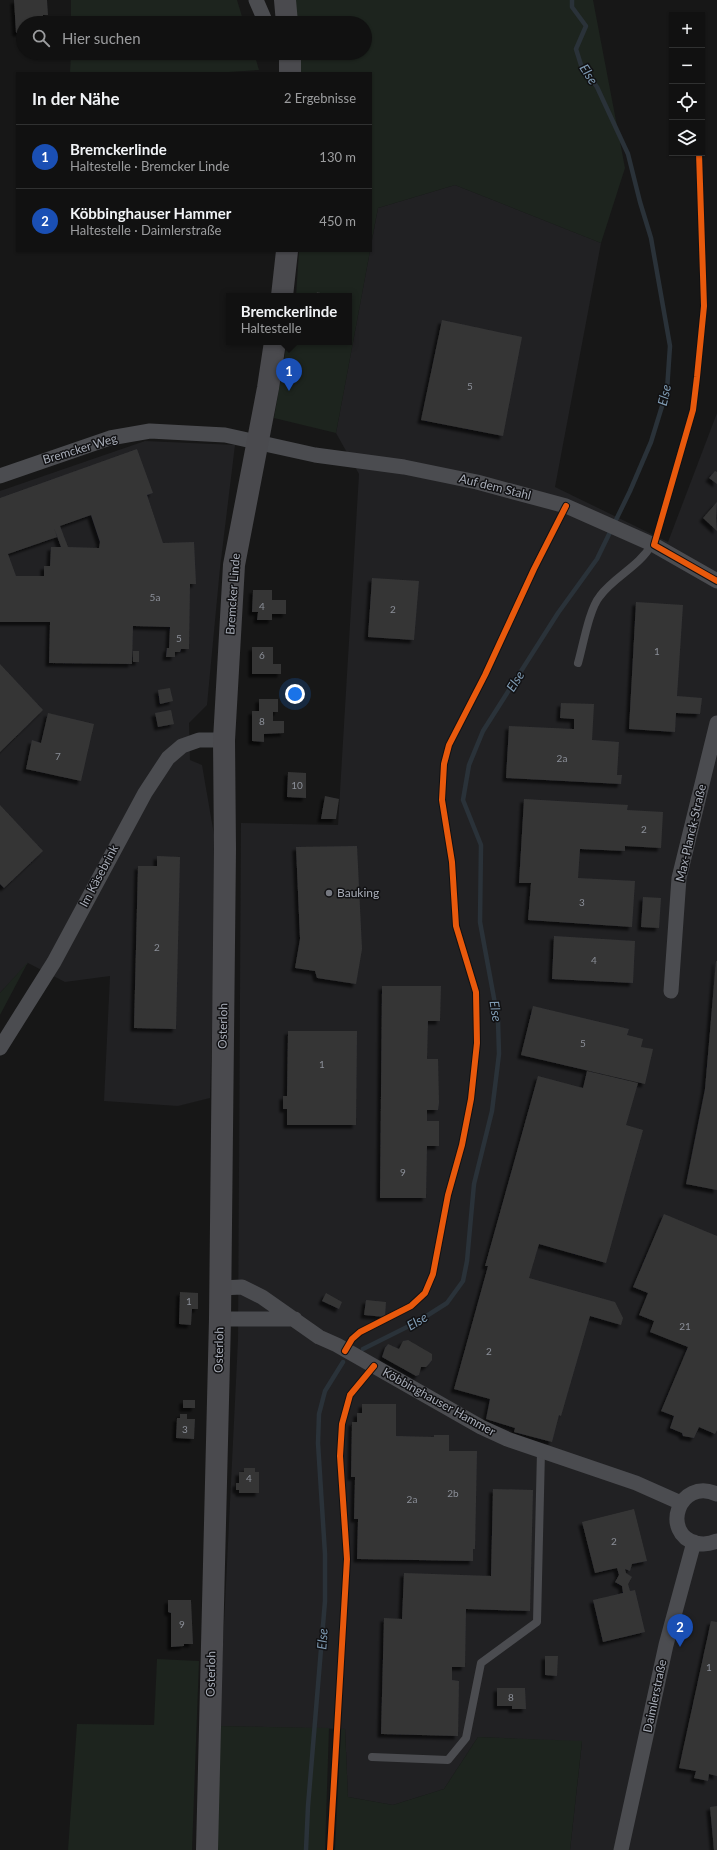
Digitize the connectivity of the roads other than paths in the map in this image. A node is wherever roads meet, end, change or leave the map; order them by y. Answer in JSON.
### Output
{"nodes":[{"id":1,"x":256,"y":0,"type":"edge"},
{"id":2,"x":285,"y":0,"type":"edge"},
{"id":3,"x":263,"y":16,"type":"edge"},
{"id":4,"x":286,"y":16,"type":"edge"},
{"id":5,"x":290,"y":60,"type":"edge"},
{"id":6,"x":290,"y":72,"type":"edge"},
{"id":7,"x":287,"y":252,"type":"edge"},
{"id":8,"x":282,"y":293,"type":"edge"},
{"id":9,"x":274,"y":345,"type":"edge"},
{"id":10,"x":257,"y":443,"type":"junction"},
{"id":11,"x":0,"y":476,"type":"edge"},
{"id":12,"x":652,"y":544,"type":"junction"},
{"id":13,"x":717,"y":581,"type":"edge"},
{"id":14,"x":578,"y":663,"type":"dead end"},
{"id":15,"x":717,"y":723,"type":"edge"},
{"id":16,"x":224,"y":740,"type":"junction"},
{"id":17,"x":225,"y":850,"type":"joint"},
{"id":18,"x":671,"y":992,"type":"dead end"},
{"id":19,"x":0,"y":1048,"type":"edge"},
{"id":20,"x":220,"y":1288,"type":"junction"},
{"id":21,"x":220,"y":1319,"type":"junction"},
{"id":22,"x":294,"y":1319,"type":"junction"},
{"id":23,"x":542,"y":1451,"type":"junction"},
{"id":24,"x":717,"y":1493,"type":"edge"},
{"id":25,"x":681,"y":1504,"type":"junction"},
{"id":26,"x":717,"y":1541,"type":"edge"},
{"id":27,"x":694,"y":1542,"type":"junction"},
{"id":28,"x":372,"y":1757,"type":"dead end"},
{"id":29,"x":207,"y":1850,"type":"edge"},
{"id":30,"x":621,"y":1850,"type":"edge"}],
"edges":[{"from":1,"to":3,"type":"street"},
{"from":2,"to":4,"type":"main road"},
{"from":5,"to":6,"type":"main road"},
{"from":7,"to":8,"type":"main road"},
{"from":9,"to":10,"type":"main road","name":"Bremcker Linde"},
{"from":10,"to":11,"type":"street","name":"Bremcker Weg"},
{"from":10,"to":12,"type":"street","name":"Auf dem Stahl"},
{"from":10,"to":16,"type":"main road","name":"Bremcker Linde"},
{"from":12,"to":13,"type":"street","name":"Auf dem Stahl"},
{"from":12,"to":14,"type":"lane"},
{"from":15,"to":18,"type":"street","name":"Max-Planck-Straße"},
{"from":16,"to":17,"type":"main road","name":"Bremcker Linde"},
{"from":16,"to":19,"type":"street","name":"Im Käsebrink"},
{"from":17,"to":20,"type":"main road","name":"Osterloh"},
{"from":20,"to":21,"type":"main road","name":"Osterloh"},
{"from":20,"to":22,"type":"street","name":"Köbbinghauser Hammer"},
{"from":21,"to":22,"type":"street"},
{"from":21,"to":29,"type":"main road","name":"Osterloh"},
{"from":22,"to":23,"type":"street","name":"Köbbinghauser Hammer"},
{"from":23,"to":25,"type":"street","name":"Köbbinghauser Hammer"},
{"from":23,"to":28,"type":"lane"},
{"from":24,"to":25,"type":"street"},
{"from":25,"to":27,"type":"street"},
{"from":26,"to":27,"type":"street"},
{"from":27,"to":30,"type":"street","name":"Daimlerstraße"}]}
